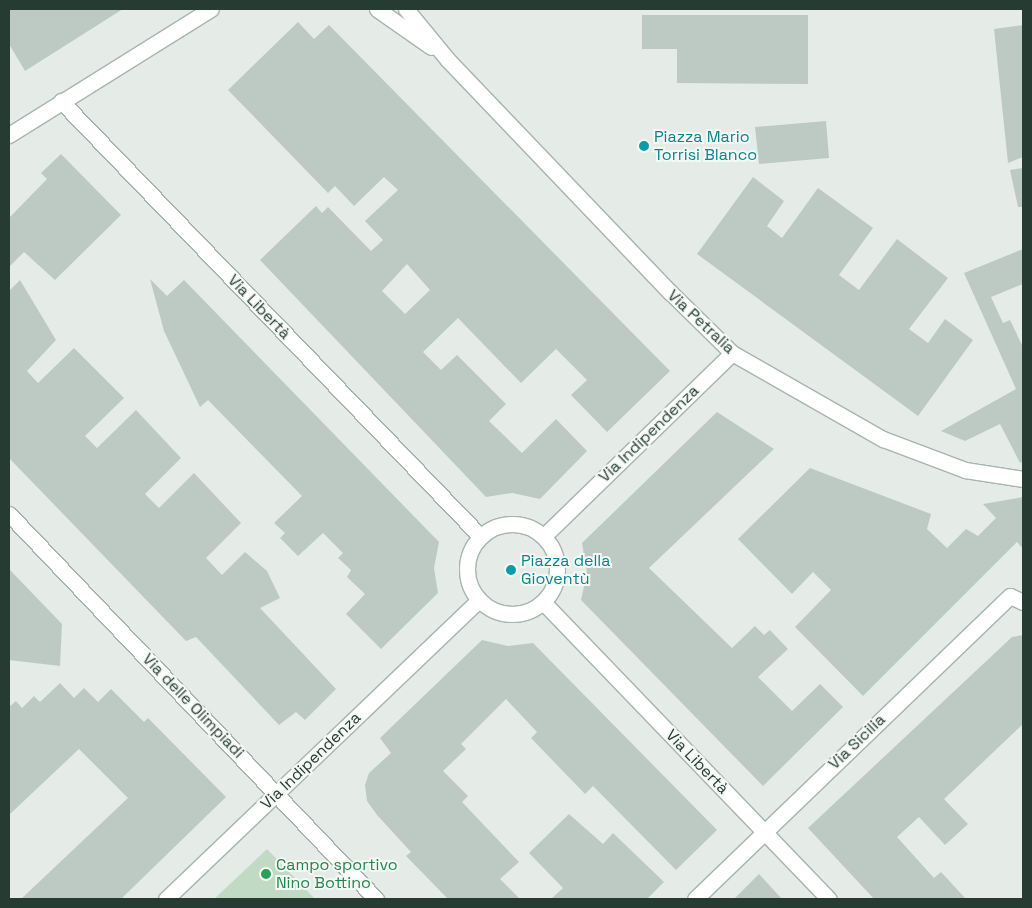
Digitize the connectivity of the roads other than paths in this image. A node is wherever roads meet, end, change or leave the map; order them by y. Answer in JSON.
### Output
{"nodes":[{"id":1,"x":211,"y":9,"type":"edge"},
{"id":2,"x":377,"y":9,"type":"edge"},
{"id":3,"x":406,"y":9,"type":"edge"},
{"id":4,"x":448,"y":60,"type":"junction"},
{"id":5,"x":61,"y":101,"type":"junction"},
{"id":6,"x":9,"y":135,"type":"edge"},
{"id":7,"x":732,"y":353,"type":"junction"},
{"id":8,"x":1023,"y":480,"type":"edge"},
{"id":9,"x":9,"y":514,"type":"edge"},
{"id":10,"x":480,"y":536,"type":"junction"},
{"id":11,"x":544,"y":536,"type":"junction"},
{"id":12,"x":479,"y":600,"type":"junction"},
{"id":13,"x":543,"y":602,"type":"junction"},
{"id":14,"x":1023,"y":602,"type":"edge"},
{"id":15,"x":277,"y":793,"type":"junction"},
{"id":16,"x":764,"y":832,"type":"junction"},
{"id":17,"x":166,"y":899,"type":"edge"},
{"id":18,"x":376,"y":899,"type":"edge"},
{"id":19,"x":695,"y":899,"type":"edge"},
{"id":20,"x":829,"y":899,"type":"edge"}],
"edges":[{"from":1,"to":5,"type":"street"},
{"from":2,"to":4,"type":"street"},
{"from":3,"to":4,"type":"street"},
{"from":4,"to":7,"type":"street","name":"Via Petralia"},
{"from":5,"to":6,"type":"street"},
{"from":5,"to":10,"type":"street","name":"Via Libertà"},
{"from":7,"to":8,"type":"street","name":"Via Petralia"},
{"from":7,"to":11,"type":"street","name":"Via Indipendenza"},
{"from":9,"to":15,"type":"street","name":"Via delle Olimpiadi"},
{"from":10,"to":11,"type":"street"},
{"from":10,"to":12,"type":"street"},
{"from":11,"to":13,"type":"street"},
{"from":12,"to":13,"type":"street"},
{"from":12,"to":15,"type":"street","name":"Via Indipendenza"},
{"from":13,"to":16,"type":"street","name":"Via Libertà"},
{"from":14,"to":16,"type":"street","name":"Via Sicilia"},
{"from":15,"to":17,"type":"street","name":"Via Indipendenza"},
{"from":15,"to":18,"type":"street","name":"Via delle Olimpiadi"},
{"from":16,"to":19,"type":"street","name":"Via Sicilia"},
{"from":16,"to":20,"type":"street","name":"Via Libertà"}]}
